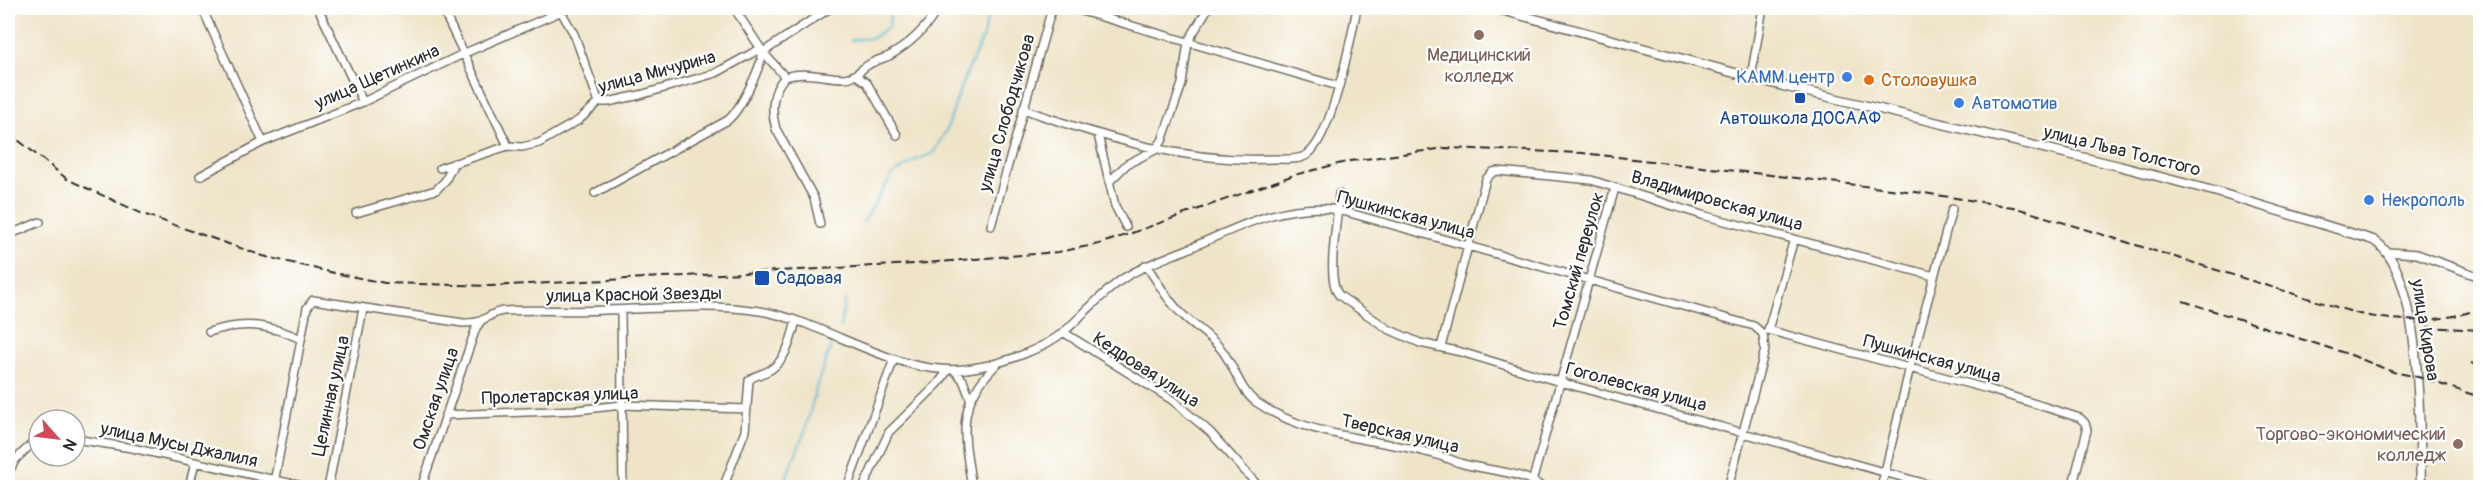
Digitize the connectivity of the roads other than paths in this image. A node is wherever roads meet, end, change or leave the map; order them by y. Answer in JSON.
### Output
{"nodes":[{"id":1,"x":201,"y":8,"type":"edge"},
{"id":2,"x":318,"y":8,"type":"edge"},
{"id":3,"x":442,"y":8,"type":"edge"},
{"id":4,"x":563,"y":8,"type":"edge"},
{"id":5,"x":734,"y":8,"type":"edge"},
{"id":6,"x":830,"y":8,"type":"edge"},
{"id":7,"x":938,"y":8,"type":"edge"},
{"id":8,"x":1052,"y":8,"type":"edge"},
{"id":9,"x":1071,"y":8,"type":"edge"},
{"id":10,"x":1208,"y":8,"type":"edge"},
{"id":11,"x":1357,"y":8,"type":"edge"},
{"id":12,"x":1494,"y":8,"type":"edge"},
{"id":13,"x":1763,"y":8,"type":"edge"},
{"id":14,"x":1188,"y":42,"type":"junction"},
{"id":15,"x":763,"y":52,"type":"junction"},
{"id":16,"x":465,"y":53,"type":"junction"},
{"id":17,"x":857,"y":76,"type":"junction"},
{"id":18,"x":784,"y":77,"type":"junction"},
{"id":19,"x":1751,"y":77,"type":"junction"},
{"id":20,"x":1338,"y":86,"type":"junction"},
{"id":21,"x":363,"y":102,"type":"junction"},
{"id":22,"x":599,"y":102,"type":"junction"},
{"id":23,"x":1023,"y":109,"type":"junction"},
{"id":24,"x":897,"y":135,"type":"dead end"},
{"id":25,"x":1098,"y":135,"type":"junction"},
{"id":26,"x":263,"y":142,"type":"junction"},
{"id":27,"x":508,"y":146,"type":"junction"},
{"id":28,"x":1155,"y":150,"type":"junction"},
{"id":29,"x":454,"y":163,"type":"junction"},
{"id":30,"x":440,"y":168,"type":"dead end"},
{"id":31,"x":200,"y":176,"type":"dead end"},
{"id":32,"x":1108,"y":182,"type":"junction"},
{"id":33,"x":1615,"y":188,"type":"junction"},
{"id":34,"x":595,"y":194,"type":"dead end"},
{"id":35,"x":1339,"y":194,"type":"dead end"},
{"id":36,"x":1952,"y":209,"type":"dead end"},
{"id":37,"x":1339,"y":210,"type":"junction"},
{"id":38,"x":356,"y":213,"type":"dead end"},
{"id":39,"x":40,"y":222,"type":"dead end"},
{"id":40,"x":820,"y":224,"type":"dead end"},
{"id":41,"x":991,"y":226,"type":"dead end"},
{"id":42,"x":1126,"y":227,"type":"dead end"},
{"id":43,"x":8,"y":235,"type":"edge"},
{"id":44,"x":1794,"y":239,"type":"junction"},
{"id":45,"x":1469,"y":248,"type":"junction"},
{"id":46,"x":2388,"y":252,"type":"junction"},
{"id":47,"x":1146,"y":265,"type":"junction"},
{"id":48,"x":1934,"y":276,"type":"junction"},
{"id":49,"x":2481,"y":278,"type":"edge"},
{"id":50,"x":1588,"y":280,"type":"junction"},
{"id":51,"x":363,"y":309,"type":"junction"},
{"id":52,"x":621,"y":310,"type":"junction"},
{"id":53,"x":481,"y":321,"type":"junction"},
{"id":54,"x":796,"y":321,"type":"junction"},
{"id":55,"x":209,"y":332,"type":"dead end"},
{"id":56,"x":1063,"y":332,"type":"junction"},
{"id":57,"x":1765,"y":332,"type":"junction"},
{"id":58,"x":301,"y":339,"type":"junction"},
{"id":59,"x":1441,"y":347,"type":"junction"},
{"id":60,"x":894,"y":359,"type":"junction"},
{"id":61,"x":999,"y":362,"type":"junction"},
{"id":62,"x":1910,"y":367,"type":"junction"},
{"id":63,"x":951,"y":370,"type":"junction"},
{"id":64,"x":1560,"y":382,"type":"junction"},
{"id":65,"x":970,"y":398,"type":"junction"},
{"id":66,"x":622,"y":405,"type":"junction"},
{"id":67,"x":747,"y":409,"type":"junction"},
{"id":68,"x":445,"y":415,"type":"junction"},
{"id":69,"x":1743,"y":432,"type":"junction"},
{"id":70,"x":87,"y":441,"type":"edge"},
{"id":71,"x":27,"y":448,"type":"edge"},
{"id":72,"x":195,"y":462,"type":"junction"},
{"id":73,"x":1885,"y":472,"type":"junction"},
{"id":74,"x":8,"y":473,"type":"edge"},
{"id":75,"x":1532,"y":482,"type":"junction"},
{"id":76,"x":273,"y":484,"type":"edge"},
{"id":77,"x":189,"y":488,"type":"edge"},
{"id":78,"x":311,"y":488,"type":"edge"},
{"id":79,"x":328,"y":488,"type":"edge"},
{"id":80,"x":421,"y":488,"type":"edge"},
{"id":81,"x":623,"y":488,"type":"edge"},
{"id":82,"x":723,"y":488,"type":"edge"},
{"id":83,"x":847,"y":488,"type":"edge"},
{"id":84,"x":863,"y":488,"type":"edge"},
{"id":85,"x":972,"y":488,"type":"edge"},
{"id":86,"x":1260,"y":488,"type":"edge"},
{"id":87,"x":1543,"y":488,"type":"edge"},
{"id":88,"x":1728,"y":488,"type":"edge"},
{"id":89,"x":1881,"y":488,"type":"edge"},
{"id":90,"x":1941,"y":488,"type":"edge"},
{"id":91,"x":2072,"y":488,"type":"edge"},
{"id":92,"x":2421,"y":488,"type":"edge"}],
"edges":[{"from":1,"to":26,"type":"street"},
{"from":2,"to":21,"type":"street"},
{"from":3,"to":16,"type":"street"},
{"from":4,"to":16,"type":"street","name":"улица Щетинкина"},
{"from":4,"to":22,"type":"street"},
{"from":5,"to":15,"type":"street"},
{"from":6,"to":15,"type":"street","name":"улица Мичурина"},
{"from":7,"to":17,"type":"street"},
{"from":8,"to":23,"type":"street","name":"улица Слободчикова"},
{"from":9,"to":14,"type":"street"},
{"from":10,"to":14,"type":"street"},
{"from":11,"to":20,"type":"street"},
{"from":12,"to":19,"type":"main road","name":"улица Льва Толстого"},
{"from":13,"to":19,"type":"street"},
{"from":14,"to":20,"type":"street"},
{"from":14,"to":28,"type":"street"},
{"from":15,"to":18,"type":"street"},
{"from":15,"to":22,"type":"street","name":"улица Мичурина"},
{"from":15,"to":34,"type":"street"},
{"from":16,"to":21,"type":"street","name":"улица Щетинкина"},
{"from":16,"to":27,"type":"street"},
{"from":17,"to":18,"type":"street"},
{"from":17,"to":24,"type":"street"},
{"from":18,"to":40,"type":"street"},
{"from":19,"to":46,"type":"main road","name":"улица Льва Толстого"},
{"from":20,"to":28,"type":"street"},
{"from":21,"to":26,"type":"street","name":"улица Щетинкина"},
{"from":22,"to":27,"type":"street","name":"улица Мичурина"},
{"from":23,"to":25,"type":"street"},
{"from":23,"to":41,"type":"street","name":"улица Слободчикова"},
{"from":25,"to":28,"type":"street"},
{"from":25,"to":32,"type":"street"},
{"from":26,"to":31,"type":"street","name":"улица Щетинкина"},
{"from":27,"to":29,"type":"street","name":"улица Мичурина"},
{"from":28,"to":32,"type":"street"},
{"from":29,"to":30,"type":"street","name":"улица Мичурина"},
{"from":29,"to":38,"type":"street"},
{"from":32,"to":42,"type":"street"},
{"from":33,"to":44,"type":"street","name":"Владимировская улица"},
{"from":33,"to":45,"type":"street","name":"Владимировская улица"},
{"from":33,"to":50,"type":"street","name":"Томский переулок"},
{"from":35,"to":37,"type":"street"},
{"from":36,"to":48,"type":"street"},
{"from":37,"to":45,"type":"street","name":"Пушкинская улица"},
{"from":37,"to":47,"type":"street","name":"Пушкинская улица"},
{"from":37,"to":59,"type":"street","name":"Гоголевская улица"},
{"from":39,"to":43,"type":"street"},
{"from":44,"to":48,"type":"street","name":"Владимировская улица"},
{"from":44,"to":57,"type":"street"},
{"from":45,"to":50,"type":"street","name":"Пушкинская улица"},
{"from":45,"to":59,"type":"street"},
{"from":46,"to":49,"type":"street"},
{"from":46,"to":92,"type":"main road","name":"улица Кирова"},
{"from":47,"to":56,"type":"street","name":"Пушкинская улица"},
{"from":47,"to":75,"type":"street","name":"Тверская улица"},
{"from":48,"to":62,"type":"street"},
{"from":50,"to":57,"type":"street","name":"Пушкинская улица"},
{"from":50,"to":64,"type":"street","name":"Томский переулок"},
{"from":51,"to":53,"type":"street","name":"улица Красной Звезды"},
{"from":51,"to":58,"type":"street","name":"улица Красной Звезды"},
{"from":51,"to":79,"type":"street","name":"Целинная улица"},
{"from":52,"to":53,"type":"street","name":"улица Красной Звезды"},
{"from":52,"to":54,"type":"street","name":"улица Красной Звезды"},
{"from":52,"to":66,"type":"street"},
{"from":53,"to":68,"type":"street","name":"Омская улица"},
{"from":54,"to":60,"type":"street","name":"улица Красной Звезды"},
{"from":54,"to":67,"type":"street"},
{"from":55,"to":58,"type":"street"},
{"from":56,"to":61,"type":"street","name":"Пушкинская улица"},
{"from":56,"to":86,"type":"street","name":"Кедровая улица"},
{"from":57,"to":62,"type":"street","name":"Пушкинская улица"},
{"from":57,"to":69,"type":"street"},
{"from":58,"to":76,"type":"street"},
{"from":59,"to":64,"type":"street","name":"Гоголевская улица"},
{"from":60,"to":63,"type":"street","name":"улица Красной Звезды"},
{"from":60,"to":83,"type":"street"},
{"from":61,"to":63,"type":"street","name":"улица Красной Звезды"},
{"from":61,"to":65,"type":"street"},
{"from":62,"to":73,"type":"street"},
{"from":62,"to":91,"type":"street","name":"Пушкинская улица"},
{"from":63,"to":65,"type":"street"},
{"from":63,"to":84,"type":"street"},
{"from":64,"to":69,"type":"street","name":"Гоголевская улица"},
{"from":64,"to":75,"type":"street","name":"Томский переулок"},
{"from":65,"to":85,"type":"street"},
{"from":66,"to":67,"type":"street","name":"Пролетарская улица"},
{"from":66,"to":68,"type":"street","name":"Пролетарская улица"},
{"from":66,"to":81,"type":"street"},
{"from":67,"to":82,"type":"street"},
{"from":68,"to":80,"type":"street","name":"Омская улица"},
{"from":69,"to":73,"type":"street","name":"Гоголевская улица"},
{"from":69,"to":88,"type":"street"},
{"from":70,"to":72,"type":"street","name":"улица Мусы Джалиля"},
{"from":71,"to":74,"type":"street"},
{"from":72,"to":76,"type":"street","name":"улица Мусы Джалиля"},
{"from":72,"to":77,"type":"street"},
{"from":73,"to":89,"type":"street"},
{"from":73,"to":90,"type":"street","name":"Гоголевская улица"},
{"from":75,"to":87,"type":"street","name":"Тверская улица"},
{"from":76,"to":78,"type":"street","name":"улица Мусы Джалиля"}]}
